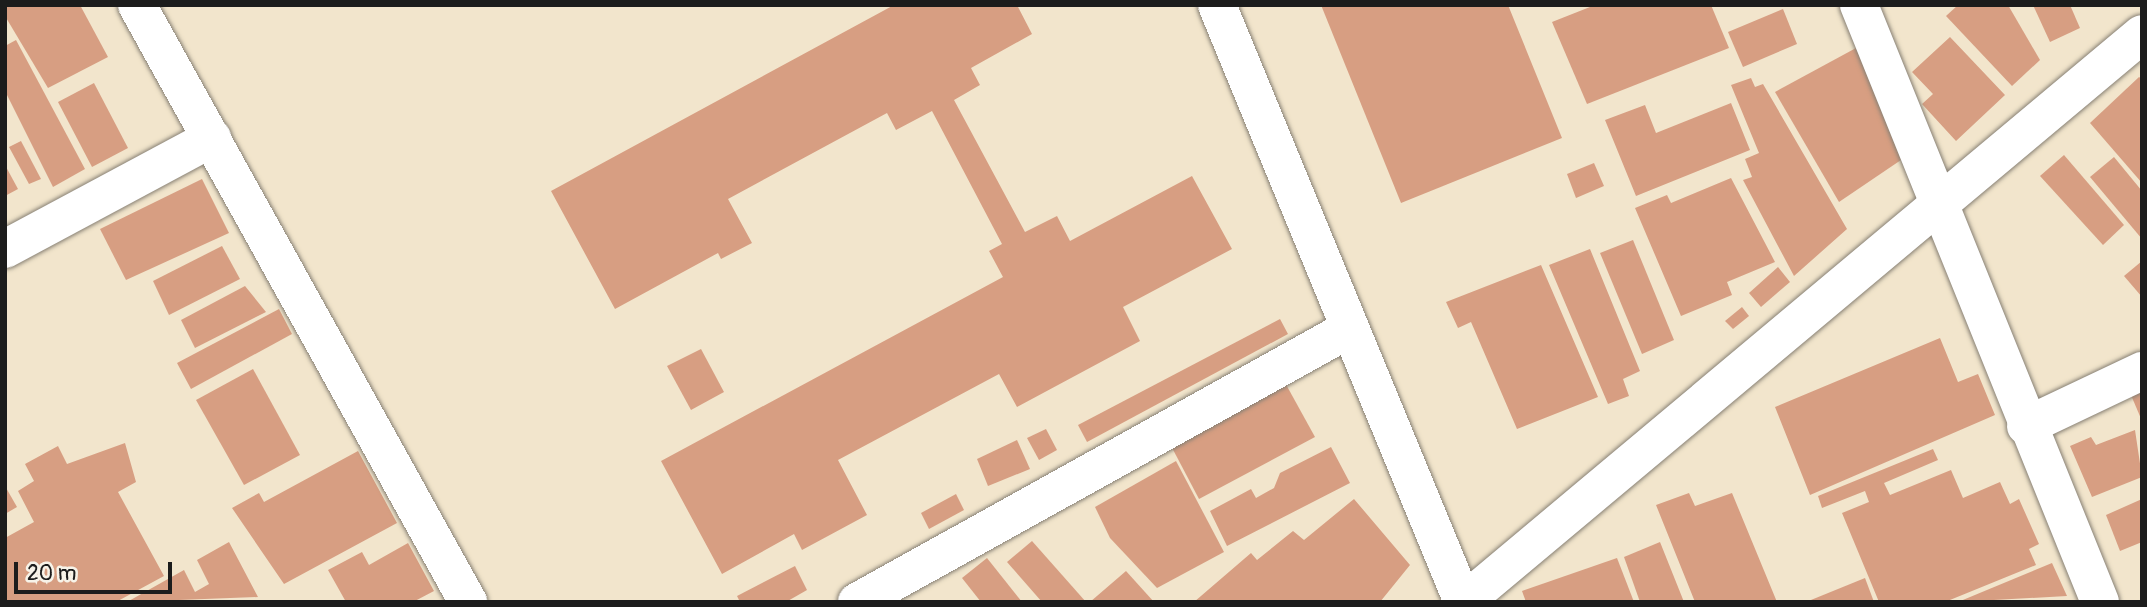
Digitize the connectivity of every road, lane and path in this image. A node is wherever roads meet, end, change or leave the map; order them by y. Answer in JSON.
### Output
{"nodes":[{"id":1,"x":137,"y":5,"type":"edge"},
{"id":2,"x":1217,"y":5,"type":"edge"},
{"id":3,"x":1859,"y":5,"type":"edge"},
{"id":4,"x":2142,"y":34,"type":"edge"},
{"id":5,"x":212,"y":138,"type":"junction"},
{"id":6,"x":1940,"y":203,"type":"junction"},
{"id":7,"x":5,"y":249,"type":"edge"},
{"id":8,"x":1349,"y":329,"type":"junction"},
{"id":9,"x":2142,"y":371,"type":"edge"},
{"id":10,"x":2026,"y":426,"type":"junction"},
{"id":11,"x":468,"y":602,"type":"edge"},
{"id":12,"x":857,"y":602,"type":"edge"},
{"id":13,"x":1464,"y":602,"type":"edge"},
{"id":14,"x":2100,"y":602,"type":"edge"}],
"edges":[{"from":1,"to":5,"type":"street"},
{"from":2,"to":8,"type":"street"},
{"from":3,"to":6,"type":"street"},
{"from":4,"to":6,"type":"street"},
{"from":5,"to":7,"type":"street"},
{"from":5,"to":11,"type":"street"},
{"from":6,"to":10,"type":"street"},
{"from":6,"to":13,"type":"street"},
{"from":8,"to":12,"type":"street"},
{"from":8,"to":13,"type":"street"},
{"from":9,"to":10,"type":"street"},
{"from":10,"to":14,"type":"street"}]}
